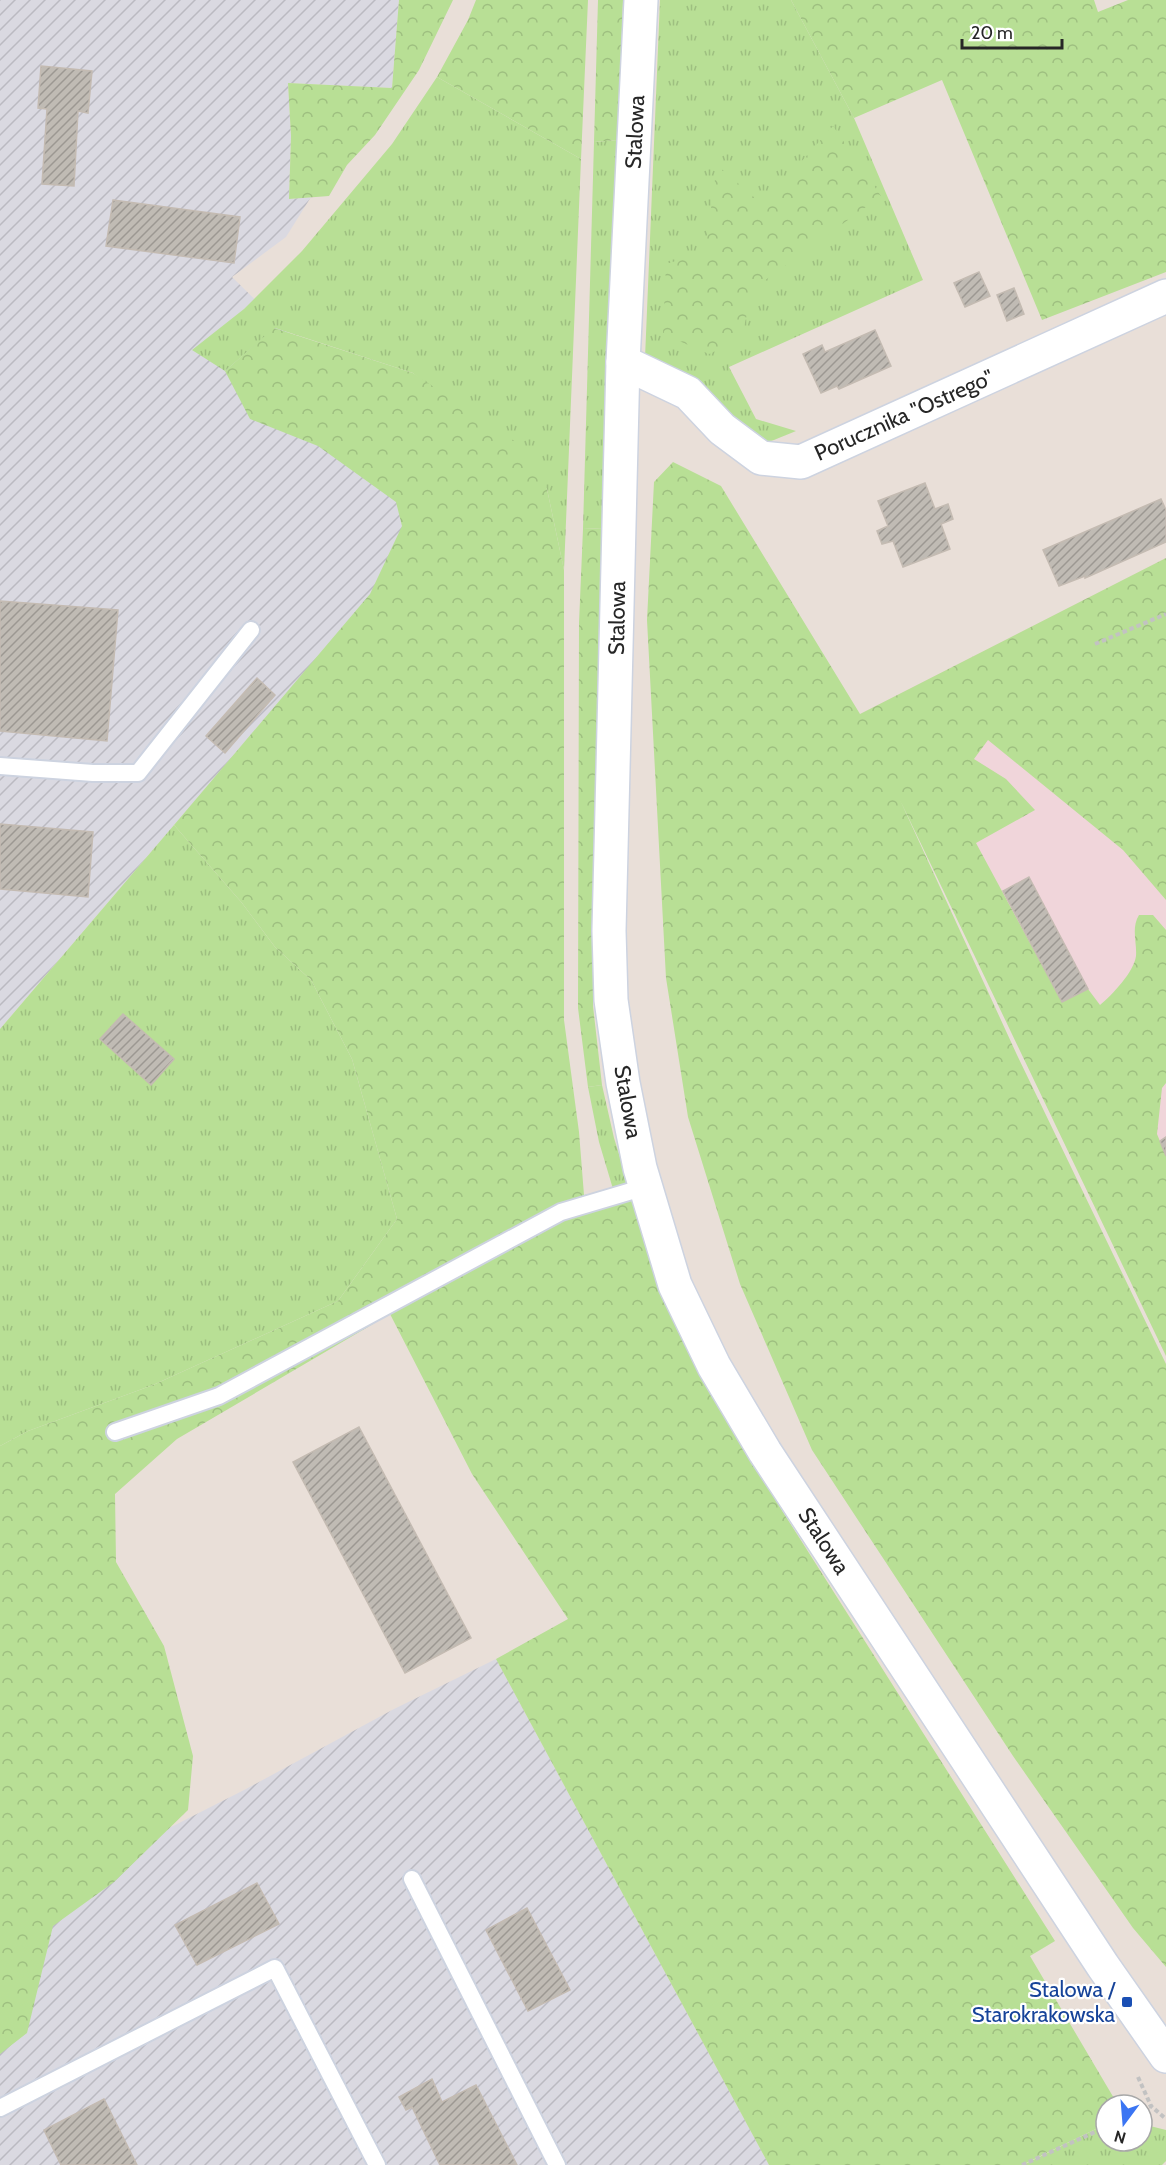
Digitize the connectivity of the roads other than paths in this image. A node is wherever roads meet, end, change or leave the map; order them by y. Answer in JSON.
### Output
{"nodes":[{"id":1,"x":641,"y":0,"type":"edge"},
{"id":2,"x":1166,"y":296,"type":"edge"},
{"id":3,"x":623,"y":362,"type":"junction"},
{"id":4,"x":251,"y":630,"type":"dead end"},
{"id":5,"x":0,"y":766,"type":"edge"},
{"id":6,"x":645,"y":1187,"type":"junction"},
{"id":7,"x":115,"y":1432,"type":"dead end"},
{"id":8,"x":412,"y":1879,"type":"dead end"},
{"id":9,"x":1166,"y":2056,"type":"edge"},
{"id":10,"x":0,"y":2108,"type":"edge"},
{"id":11,"x":376,"y":2165,"type":"edge"},
{"id":12,"x":557,"y":2165,"type":"edge"}],
"edges":[{"from":1,"to":3,"type":"street","name":"Stalowa"},
{"from":2,"to":3,"type":"street","name":"Porucznika \"Ostrego\""},
{"from":3,"to":6,"type":"street","name":"Stalowa"},
{"from":4,"to":5,"type":"lane"},
{"from":6,"to":7,"type":"lane"},
{"from":6,"to":9,"type":"street","name":"Stalowa"},
{"from":8,"to":12,"type":"lane"},
{"from":10,"to":11,"type":"lane"}]}
